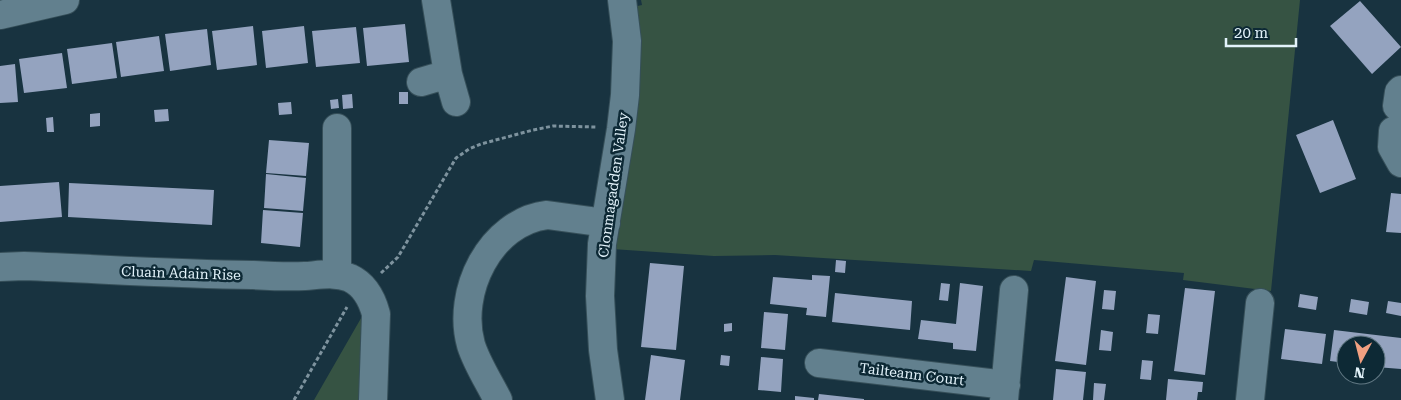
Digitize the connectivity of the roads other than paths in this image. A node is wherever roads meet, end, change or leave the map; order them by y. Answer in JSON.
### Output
{"nodes":[{"id":1,"x":65,"y":0,"type":"edge"},
{"id":2,"x":436,"y":0,"type":"edge"},
{"id":3,"x":622,"y":0,"type":"edge"},
{"id":4,"x":0,"y":15,"type":"edge"},
{"id":5,"x":448,"y":74,"type":"junction"},
{"id":6,"x":421,"y":82,"type":"dead end"},
{"id":7,"x":456,"y":102,"type":"dead end"},
{"id":8,"x":1397,"y":109,"type":"edge"},
{"id":9,"x":337,"y":128,"type":"dead end"},
{"id":10,"x":1401,"y":163,"type":"edge"},
{"id":11,"x":606,"y":223,"type":"junction"},
{"id":12,"x":0,"y":267,"type":"edge"},
{"id":13,"x":349,"y":279,"type":"junction"},
{"id":14,"x":1014,"y":290,"type":"dead end"},
{"id":15,"x":1260,"y":303,"type":"dead end"},
{"id":16,"x":819,"y":363,"type":"dead end"},
{"id":17,"x":1005,"y":392,"type":"edge"},
{"id":18,"x":373,"y":400,"type":"edge"},
{"id":19,"x":498,"y":400,"type":"edge"},
{"id":20,"x":610,"y":400,"type":"edge"},
{"id":21,"x":1251,"y":400,"type":"edge"}],
"edges":[{"from":1,"to":4,"type":"street"},
{"from":2,"to":5,"type":"street"},
{"from":3,"to":11,"type":"street","name":"Clonmagadden Valley"},
{"from":5,"to":6,"type":"street"},
{"from":5,"to":7,"type":"street"},
{"from":8,"to":10,"type":"street"},
{"from":9,"to":13,"type":"street"},
{"from":11,"to":19,"type":"street"},
{"from":11,"to":20,"type":"street","name":"Clonmagadden Valley"},
{"from":12,"to":13,"type":"street","name":"Cluain Adain Rise"},
{"from":13,"to":18,"type":"street"},
{"from":14,"to":17,"type":"street"},
{"from":15,"to":21,"type":"street"},
{"from":16,"to":17,"type":"street","name":"Tailteann Court"}]}
